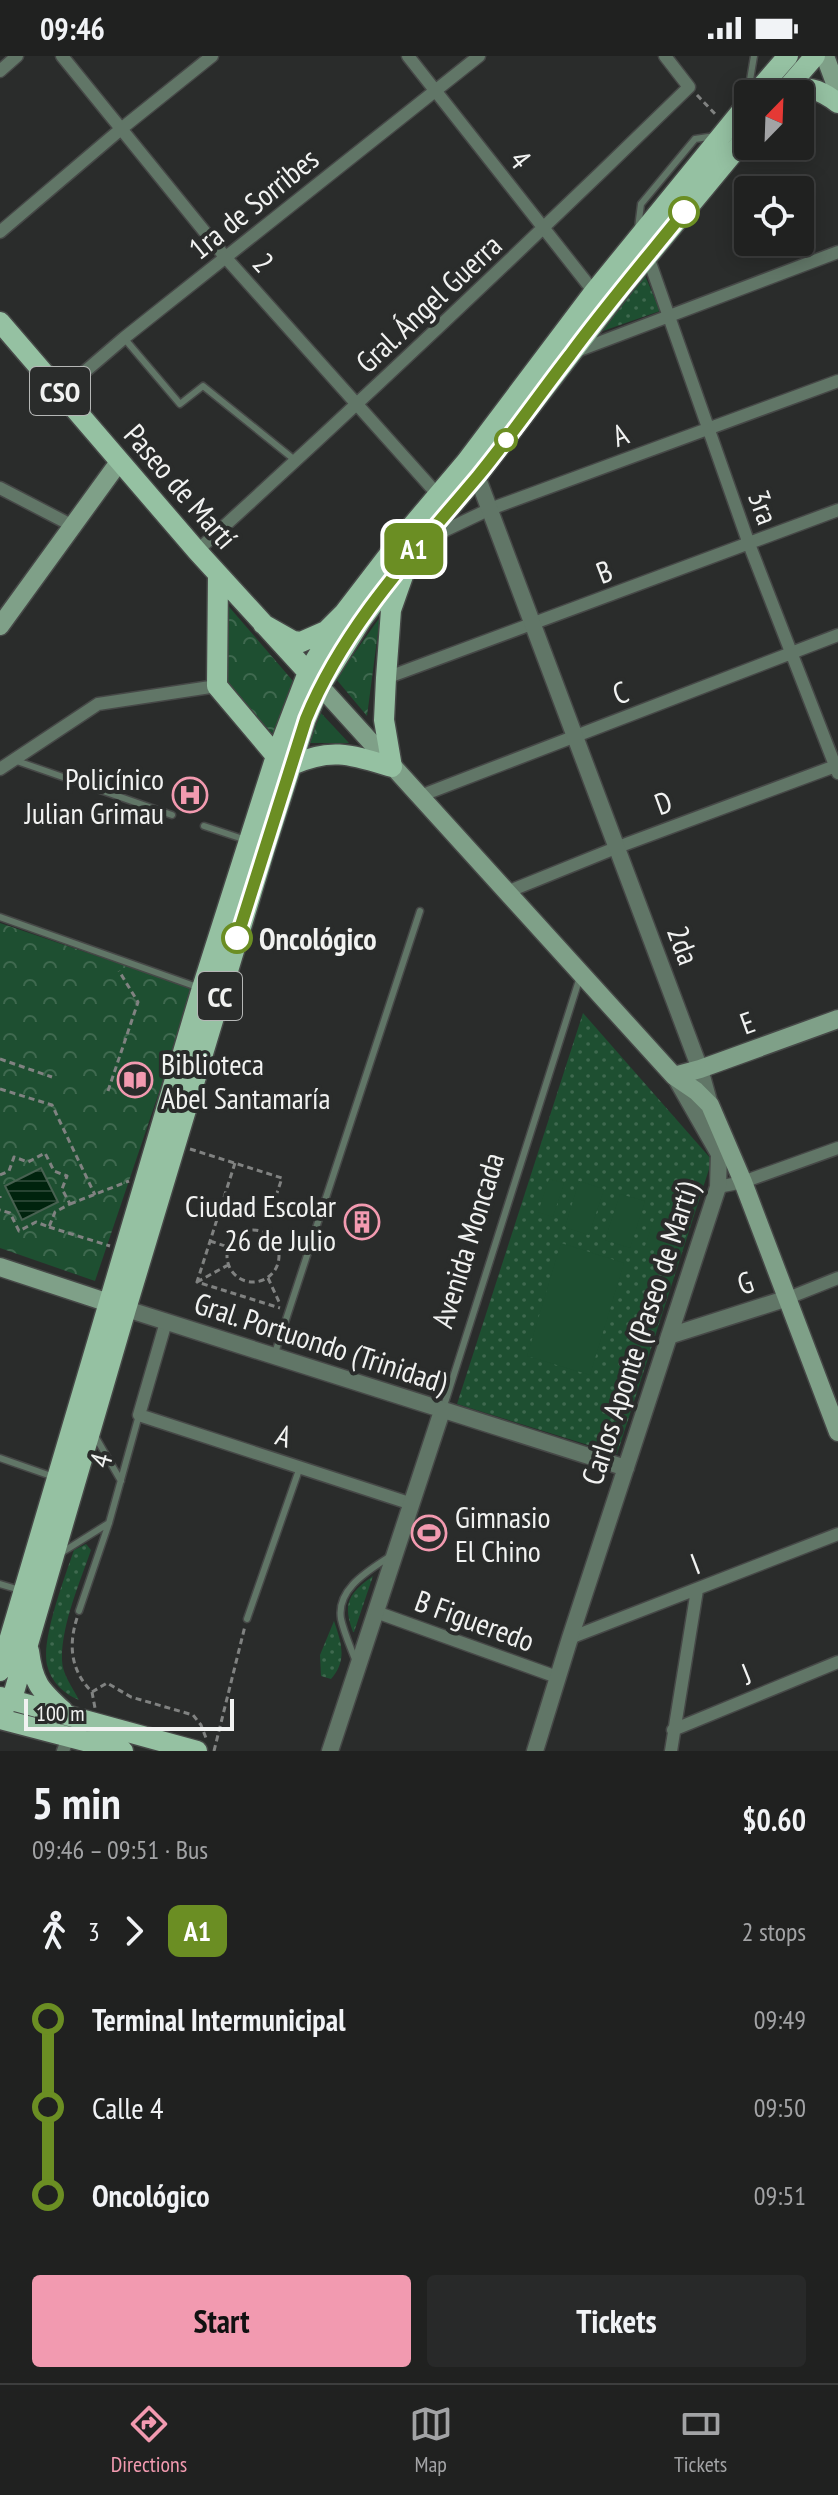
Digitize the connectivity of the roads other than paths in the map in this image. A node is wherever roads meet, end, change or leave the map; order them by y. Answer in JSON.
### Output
{"nodes":[{"id":1,"x":17,"y":56,"type":"edge"},
{"id":2,"x":62,"y":56,"type":"edge"},
{"id":3,"x":408,"y":56,"type":"edge"},
{"id":4,"x":479,"y":56,"type":"edge"},
{"id":5,"x":665,"y":56,"type":"edge"},
{"id":6,"x":754,"y":56,"type":"edge"},
{"id":7,"x":788,"y":56,"type":"edge"},
{"id":8,"x":815,"y":56,"type":"edge"},
{"id":9,"x":825,"y":56,"type":"edge"},
{"id":10,"x":209,"y":57,"type":"edge"},
{"id":11,"x":0,"y":71,"type":"edge"},
{"id":12,"x":751,"y":80,"type":"edge"},
{"id":13,"x":766,"y":80,"type":"edge"},
{"id":14,"x":795,"y":80,"type":"edge"},
{"id":15,"x":435,"y":90,"type":"junction"},
{"id":16,"x":814,"y":90,"type":"edge"},
{"id":17,"x":838,"y":91,"type":"edge"},
{"id":18,"x":838,"y":103,"type":"edge"},
{"id":19,"x":734,"y":119,"type":"edge"},
{"id":20,"x":121,"y":129,"type":"junction"},
{"id":21,"x":734,"y":150,"type":"edge"},
{"id":22,"x":543,"y":230,"type":"junction"},
{"id":23,"x":0,"y":232,"type":"edge"},
{"id":24,"x":642,"y":248,"type":"junction"},
{"id":25,"x":838,"y":252,"type":"edge"},
{"id":26,"x":226,"y":258,"type":"junction"},
{"id":27,"x":594,"y":292,"type":"junction"},
{"id":28,"x":669,"y":316,"type":"junction"},
{"id":29,"x":0,"y":322,"type":"edge"},
{"id":30,"x":124,"y":338,"type":"junction"},
{"id":31,"x":570,"y":354,"type":"junction"},
{"id":32,"x":838,"y":381,"type":"edge"},
{"id":33,"x":61,"y":392,"type":"junction"},
{"id":34,"x":357,"y":406,"type":"junction"},
{"id":35,"x":708,"y":430,"type":"junction"},
{"id":36,"x":296,"y":461,"type":"junction"},
{"id":37,"x":119,"y":462,"type":"junction"},
{"id":38,"x":477,"y":476,"type":"junction"},
{"id":39,"x":0,"y":488,"type":"edge"},
{"id":40,"x":438,"y":495,"type":"junction"},
{"id":41,"x":490,"y":509,"type":"junction"},
{"id":42,"x":838,"y":510,"type":"edge"},
{"id":43,"x":73,"y":526,"type":"junction"},
{"id":44,"x":749,"y":544,"type":"junction"},
{"id":45,"x":416,"y":547,"type":"junction"},
{"id":46,"x":197,"y":551,"type":"junction"},
{"id":47,"x":218,"y":575,"type":"junction"},
{"id":48,"x":344,"y":613,"type":"junction"},
{"id":49,"x":263,"y":624,"type":"junction"},
{"id":50,"x":0,"y":626,"type":"edge"},
{"id":51,"x":532,"y":626,"type":"junction"},
{"id":52,"x":838,"y":635,"type":"edge"},
{"id":53,"x":792,"y":653,"type":"junction"},
{"id":54,"x":386,"y":678,"type":"junction"},
{"id":55,"x":314,"y":679,"type":"junction"},
{"id":56,"x":217,"y":686,"type":"junction"},
{"id":57,"x":575,"y":738,"type":"junction"},
{"id":58,"x":14,"y":760,"type":"junction"},
{"id":59,"x":284,"y":760,"type":"junction"},
{"id":60,"x":392,"y":767,"type":"junction"},
{"id":61,"x":837,"y":768,"type":"edge"},
{"id":62,"x":0,"y":769,"type":"edge"},
{"id":63,"x":420,"y":796,"type":"junction"},
{"id":64,"x":172,"y":815,"type":"dead end"},
{"id":65,"x":204,"y":826,"type":"dead end"},
{"id":66,"x":249,"y":841,"type":"junction"},
{"id":67,"x":618,"y":847,"type":"junction"},
{"id":68,"x":507,"y":892,"type":"junction"},
{"id":69,"x":420,"y":911,"type":"dead end"},
{"id":70,"x":0,"y":917,"type":"edge"},
{"id":71,"x":581,"y":974,"type":"junction"},
{"id":72,"x":202,"y":988,"type":"junction"},
{"id":73,"x":838,"y":1019,"type":"edge"},
{"id":74,"x":700,"y":1069,"type":"junction"},
{"id":75,"x":674,"y":1076,"type":"junction"},
{"id":76,"x":710,"y":1105,"type":"junction"},
{"id":77,"x":838,"y":1148,"type":"edge"},
{"id":78,"x":743,"y":1182,"type":"junction"},
{"id":79,"x":718,"y":1187,"type":"junction"},
{"id":80,"x":0,"y":1267,"type":"edge"},
{"id":81,"x":838,"y":1278,"type":"edge"},
{"id":82,"x":788,"y":1298,"type":"junction"},
{"id":83,"x":118,"y":1306,"type":"junction"},
{"id":84,"x":166,"y":1322,"type":"junction"},
{"id":85,"x":669,"y":1336,"type":"junction"},
{"id":86,"x":274,"y":1356,"type":"junction"},
{"id":87,"x":834,"y":1406,"type":"edge"},
{"id":88,"x":442,"y":1411,"type":"junction"},
{"id":89,"x":139,"y":1415,"type":"junction"},
{"id":90,"x":91,"y":1429,"type":"junction"},
{"id":91,"x":838,"y":1432,"type":"edge"},
{"id":92,"x":0,"y":1458,"type":"edge"},
{"id":93,"x":300,"y":1467,"type":"junction"},
{"id":94,"x":626,"y":1468,"type":"junction"},
{"id":95,"x":57,"y":1478,"type":"junction"},
{"id":96,"x":121,"y":1481,"type":"junction"},
{"id":97,"x":412,"y":1504,"type":"junction"},
{"id":98,"x":109,"y":1523,"type":"junction"},
{"id":99,"x":838,"y":1534,"type":"edge"},
{"id":100,"x":396,"y":1553,"type":"junction"},
{"id":101,"x":53,"y":1558,"type":"junction"},
{"id":102,"x":0,"y":1584,"type":"edge"},
{"id":103,"x":697,"y":1590,"type":"junction"},
{"id":104,"x":23,"y":1592,"type":"junction"},
{"id":105,"x":79,"y":1611,"type":"road end"},
{"id":106,"x":376,"y":1612,"type":"junction"},
{"id":107,"x":247,"y":1619,"type":"road end"},
{"id":108,"x":30,"y":1634,"type":"junction"},
{"id":109,"x":570,"y":1638,"type":"junction"},
{"id":110,"x":5,"y":1647,"type":"edge"},
{"id":111,"x":838,"y":1662,"type":"edge"},
{"id":112,"x":358,"y":1668,"type":"junction"},
{"id":113,"x":0,"y":1671,"type":"edge"},
{"id":114,"x":557,"y":1677,"type":"junction"},
{"id":115,"x":4,"y":1702,"type":"edge"},
{"id":116,"x":66,"y":1714,"type":"junction"},
{"id":117,"x":0,"y":1719,"type":"edge"},
{"id":118,"x":673,"y":1730,"type":"junction"},
{"id":119,"x":66,"y":1743,"type":"edge"},
{"id":120,"x":123,"y":1751,"type":"edge"},
{"id":121,"x":197,"y":1751,"type":"edge"},
{"id":122,"x":330,"y":1751,"type":"edge"},
{"id":123,"x":535,"y":1751,"type":"edge"},
{"id":124,"x":671,"y":1751,"type":"edge"}],
"edges":[{"from":1,"to":11,"type":"street"},
{"from":2,"to":20,"type":"street","name":"2"},
{"from":3,"to":15,"type":"street","name":"4"},
{"from":4,"to":15,"type":"street","name":"1ra de Sorribes"},
{"from":5,"to":22,"type":"street","name":"Gral. Ángel Guerra"},
{"from":6,"to":12,"type":"lane"},
{"from":7,"to":13,"type":"main road","number":"CC"},
{"from":8,"to":14,"type":"main road"},
{"from":9,"to":17,"type":"main road"},
{"from":10,"to":20,"type":"street"},
{"from":15,"to":22,"type":"street","name":"4"},
{"from":15,"to":26,"type":"street","name":"1ra de Sorribes"},
{"from":16,"to":18,"type":"main road"},
{"from":19,"to":24,"type":"main road","number":"CC"},
{"from":20,"to":23,"type":"street"},
{"from":20,"to":26,"type":"street","name":"2"},
{"from":21,"to":24,"type":"main road","number":"CC"},
{"from":22,"to":27,"type":"street","name":"4"},
{"from":22,"to":34,"type":"street","name":"Gral. Ángel Guerra"},
{"from":24,"to":27,"type":"main road","number":"CC"},
{"from":24,"to":28,"type":"street","name":"3ra"},
{"from":24,"to":31,"type":"main road","number":"CC"},
{"from":25,"to":28,"type":"street"},
{"from":26,"to":30,"type":"street","name":"1ra de Sorribes"},
{"from":26,"to":34,"type":"street","name":"2"},
{"from":27,"to":40,"type":"main road","number":"CC"},
{"from":28,"to":31,"type":"street"},
{"from":28,"to":35,"type":"street","name":"3ra"},
{"from":29,"to":33,"type":"main road","name":"Paseo de Martí","number":"CSO"},
{"from":30,"to":33,"type":"street","name":"1ra de Sorribes"},
{"from":30,"to":36,"type":"lane"},
{"from":31,"to":38,"type":"main road","number":"CC"},
{"from":32,"to":35,"type":"street","name":"A"},
{"from":33,"to":37,"type":"main road","name":"Paseo de Martí","number":"CSO"},
{"from":34,"to":36,"type":"street","name":"Gral. Ángel Guerra"},
{"from":34,"to":40,"type":"street","name":"2"},
{"from":35,"to":41,"type":"street","name":"A"},
{"from":35,"to":44,"type":"street","name":"3ra"},
{"from":36,"to":46,"type":"street","name":"Gral. Ángel Guerra"},
{"from":37,"to":43,"type":"main road"},
{"from":37,"to":46,"type":"main road","name":"Paseo de Martí","number":"CSO"},
{"from":38,"to":41,"type":"street","name":"2da"},
{"from":38,"to":45,"type":"main road","number":"CC"},
{"from":39,"to":43,"type":"street"},
{"from":40,"to":48,"type":"main road","number":"CC"},
{"from":41,"to":45,"type":"street","name":"A"},
{"from":41,"to":51,"type":"street","name":"2da"},
{"from":42,"to":44,"type":"street","name":"B"},
{"from":43,"to":50,"type":"main road"},
{"from":44,"to":51,"type":"street","name":"B"},
{"from":44,"to":53,"type":"street","name":"3ra"},
{"from":45,"to":54,"type":"main road"},
{"from":45,"to":55,"type":"main road","number":"CC"},
{"from":46,"to":47,"type":"main road","name":"Paseo de Martí","number":"CSO"},
{"from":47,"to":49,"type":"main road","name":"Paseo de Martí","number":"CSO"},
{"from":47,"to":56,"type":"main road"},
{"from":48,"to":49,"type":"main road"},
{"from":48,"to":55,"type":"main road","number":"CC"},
{"from":49,"to":55,"type":"main road","name":"Paseo de Martí","number":"CSO"},
{"from":51,"to":54,"type":"street","name":"B"},
{"from":51,"to":57,"type":"street","name":"2da"},
{"from":52,"to":53,"type":"street","name":"C"},
{"from":53,"to":57,"type":"street","name":"C"},
{"from":53,"to":61,"type":"street","name":"3ra"},
{"from":54,"to":60,"type":"main road"},
{"from":55,"to":59,"type":"main road","number":"CC"},
{"from":55,"to":60,"type":"main road","name":"Carlos Aponte (Paseo de Martí)"},
{"from":56,"to":58,"type":"street"},
{"from":56,"to":59,"type":"main road"},
{"from":57,"to":63,"type":"street","name":"C"},
{"from":57,"to":67,"type":"street","name":"2da"},
{"from":58,"to":62,"type":"street"},
{"from":58,"to":64,"type":"lane"},
{"from":59,"to":60,"type":"main road"},
{"from":59,"to":66,"type":"main road","number":"CC"},
{"from":59,"to":83,"type":"main road","number":"CC"},
{"from":60,"to":63,"type":"main road","name":"Carlos Aponte (Paseo de Martí)"},
{"from":61,"to":67,"type":"street","name":"D"},
{"from":63,"to":68,"type":"main road","name":"Carlos Aponte (Paseo de Martí)"},
{"from":65,"to":66,"type":"lane"},
{"from":66,"to":72,"type":"main road","number":"CC"},
{"from":67,"to":68,"type":"street","name":"D"},
{"from":67,"to":74,"type":"street","name":"2da"},
{"from":68,"to":71,"type":"main road","name":"Carlos Aponte (Paseo de Martí)"},
{"from":69,"to":86,"type":"lane"},
{"from":70,"to":72,"type":"lane"},
{"from":71,"to":75,"type":"main road","name":"Carlos Aponte (Paseo de Martí)"},
{"from":71,"to":88,"type":"lane","name":"Avenida Moncada"},
{"from":72,"to":83,"type":"main road","number":"CC"},
{"from":73,"to":74,"type":"main road","name":"E"},
{"from":74,"to":75,"type":"main road","name":"E"},
{"from":74,"to":76,"type":"street","name":"2da"},
{"from":75,"to":76,"type":"main road"},
{"from":75,"to":79,"type":"street","name":"Carlos Aponte (Paseo de Martí)"},
{"from":76,"to":78,"type":"main road","name":"2da"},
{"from":77,"to":78,"type":"street"},
{"from":78,"to":79,"type":"street"},
{"from":78,"to":82,"type":"main road","name":"2da"},
{"from":79,"to":85,"type":"street","name":"Carlos Aponte (Paseo de Martí)"},
{"from":80,"to":83,"type":"main road","name":"Gral. Portuondo (Trinidad)"},
{"from":81,"to":82,"type":"street","name":"G"},
{"from":82,"to":85,"type":"street","name":"G"},
{"from":82,"to":87,"type":"main road","name":"2da"},
{"from":83,"to":84,"type":"street","name":"Gral. Portuondo (Trinidad)"},
{"from":83,"to":90,"type":"main road","number":"CC"},
{"from":83,"to":95,"type":"main road","number":"CC"},
{"from":84,"to":86,"type":"street","name":"Gral. Portuondo (Trinidad)"},
{"from":84,"to":89,"type":"street","name":"4"},
{"from":85,"to":94,"type":"street","name":"Carlos Aponte (Paseo de Martí)"},
{"from":86,"to":88,"type":"street","name":"Gral. Portuondo (Trinidad)"},
{"from":87,"to":91,"type":"main road","name":"2da"},
{"from":88,"to":94,"type":"street","name":"Gral. Portuondo (Trinidad)"},
{"from":88,"to":97,"type":"street","name":"Avenida Moncada"},
{"from":89,"to":93,"type":"street","name":"A"},
{"from":89,"to":96,"type":"lane","name":"4"},
{"from":90,"to":96,"type":"lane"},
{"from":90,"to":101,"type":"main road","number":"CC"},
{"from":92,"to":95,"type":"lane"},
{"from":93,"to":97,"type":"street","name":"A"},
{"from":93,"to":107,"type":"lane"},
{"from":94,"to":109,"type":"street","name":"Carlos Aponte (Paseo de Martí)"},
{"from":95,"to":104,"type":"main road","number":"CC"},
{"from":96,"to":98,"type":"lane","name":"4"},
{"from":97,"to":100,"type":"street","name":"Avenida Moncada"},
{"from":98,"to":101,"type":"lane"},
{"from":98,"to":105,"type":"lane","name":"4"},
{"from":99,"to":103,"type":"street","name":"I"},
{"from":100,"to":106,"type":"street","name":"Avenida Moncada"},
{"from":100,"to":112,"type":"lane"},
{"from":101,"to":108,"type":"main road","number":"CC"},
{"from":102,"to":104,"type":"lane"},
{"from":103,"to":109,"type":"street","name":"I"},
{"from":103,"to":118,"type":"street"},
{"from":104,"to":110,"type":"main road","number":"CC"},
{"from":106,"to":112,"type":"street","name":"Avenida Moncada"},
{"from":106,"to":114,"type":"street","name":"B Figueredo"},
{"from":108,"to":115,"type":"main road"},
{"from":108,"to":116,"type":"main road"},
{"from":109,"to":114,"type":"street","name":"Carlos Aponte (Paseo de Martí)"},
{"from":110,"to":113,"type":"main road"},
{"from":111,"to":118,"type":"street","name":"J"},
{"from":112,"to":122,"type":"street","name":"Avenida Moncada"},
{"from":114,"to":123,"type":"street","name":"Carlos Aponte (Paseo de Martí)"},
{"from":115,"to":116,"type":"main road"},
{"from":116,"to":121,"type":"main road"},
{"from":117,"to":119,"type":"main road"},
{"from":118,"to":124,"type":"street"},
{"from":119,"to":120,"type":"main road"}]}
